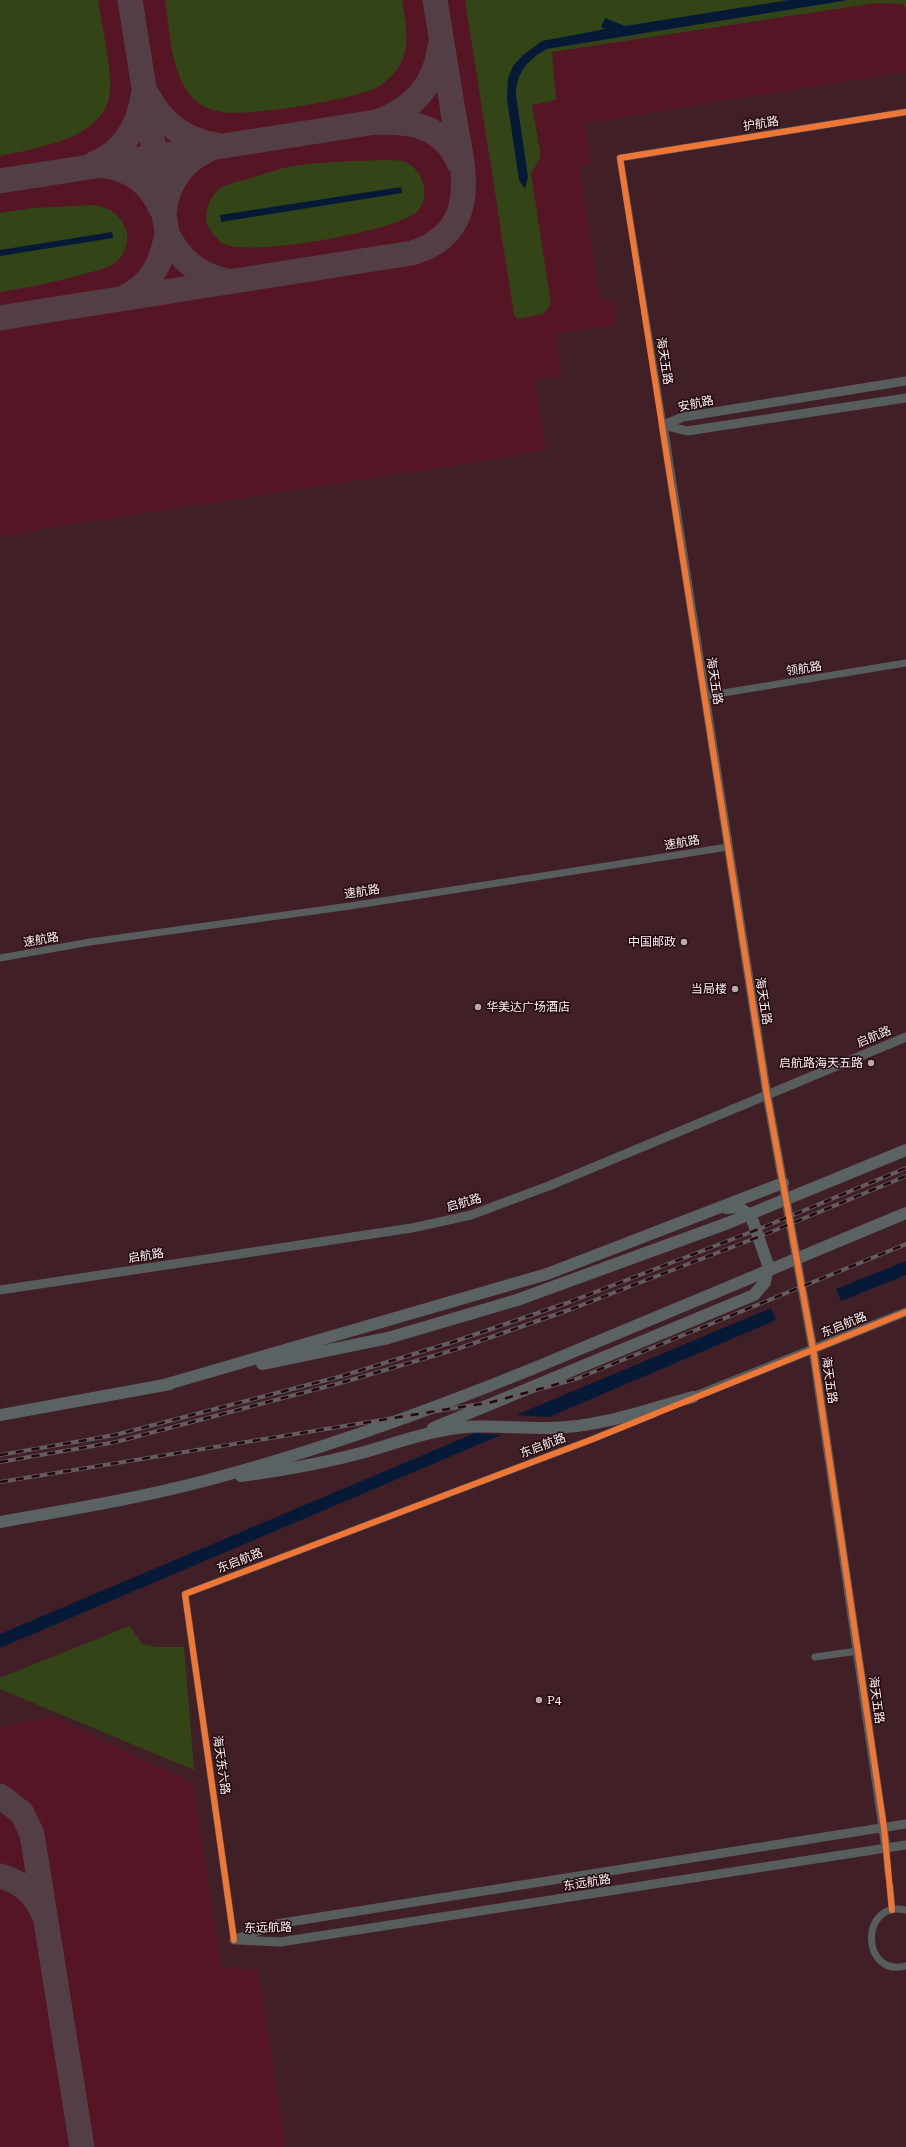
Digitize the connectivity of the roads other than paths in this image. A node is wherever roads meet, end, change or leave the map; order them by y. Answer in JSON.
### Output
{"nodes":[{"id":1,"x":906,"y":112,"type":"edge"},
{"id":2,"x":620,"y":158,"type":"joint"},
{"id":3,"x":906,"y":381,"type":"edge"},
{"id":4,"x":906,"y":398,"type":"edge"},
{"id":5,"x":663,"y":425,"type":"junction"},
{"id":6,"x":906,"y":663,"type":"edge"},
{"id":7,"x":705,"y":696,"type":"junction"},
{"id":8,"x":728,"y":847,"type":"junction"},
{"id":9,"x":0,"y":958,"type":"edge"},
{"id":10,"x":906,"y":1037,"type":"edge"},
{"id":11,"x":767,"y":1095,"type":"junction"},
{"id":12,"x":906,"y":1150,"type":"edge"},
{"id":13,"x":783,"y":1183,"type":"junction"},
{"id":14,"x":719,"y":1208,"type":"junction"},
{"id":15,"x":906,"y":1213,"type":"edge"},
{"id":16,"x":0,"y":1290,"type":"edge"},
{"id":17,"x":906,"y":1312,"type":"edge"},
{"id":18,"x":813,"y":1349,"type":"junction"},
{"id":19,"x":164,"y":1385,"type":"junction"},
{"id":20,"x":693,"y":1397,"type":"junction"},
{"id":21,"x":0,"y":1415,"type":"edge"},
{"id":22,"x":412,"y":1437,"type":"junction"},
{"id":23,"x":208,"y":1480,"type":"junction"},
{"id":24,"x":0,"y":1522,"type":"edge"},
{"id":25,"x":185,"y":1594,"type":"joint"},
{"id":26,"x":858,"y":1651,"type":"junction"},
{"id":27,"x":816,"y":1657,"type":"dead end"},
{"id":28,"x":906,"y":1824,"type":"edge"},
{"id":29,"x":884,"y":1828,"type":"junction"},
{"id":30,"x":906,"y":1845,"type":"edge"},
{"id":31,"x":886,"y":1848,"type":"junction"},
{"id":32,"x":888,"y":1872,"type":"tunnel mouth"},
{"id":33,"x":890,"y":1887,"type":"tunnel mouth"},
{"id":34,"x":892,"y":1910,"type":"junction"},
{"id":35,"x":906,"y":1910,"type":"edge"},
{"id":36,"x":234,"y":1940,"type":"junction"},
{"id":37,"x":906,"y":1966,"type":"edge"}],
"edges":[{"from":1,"to":2,"type":"street","name":"护航路"},
{"from":2,"to":5,"type":"street","name":"海天五路"},
{"from":3,"to":5,"type":"street","name":"安航路"},
{"from":4,"to":5,"type":"street","name":"安航路"},
{"from":5,"to":7,"type":"street","name":"海天五路"},
{"from":6,"to":7,"type":"street","name":"领航路"},
{"from":7,"to":8,"type":"street","name":"海天五路"},
{"from":8,"to":9,"type":"street","name":"速航路"},
{"from":8,"to":11,"type":"street","name":"海天五路"},
{"from":10,"to":11,"type":"street","name":"启航路"},
{"from":11,"to":13,"type":"street","name":"海天五路"},
{"from":11,"to":16,"type":"street","name":"启航路"},
{"from":12,"to":19,"type":"highway","bridge":true},
{"from":13,"to":14,"type":"highway"},
{"from":13,"to":18,"type":"street","name":"海天五路"},
{"from":14,"to":19,"type":"highway"},
{"from":14,"to":22,"type":"highway"},
{"from":15,"to":23,"type":"highway","bridge":true},
{"from":17,"to":18,"type":"street","name":"东启航路"},
{"from":18,"to":20,"type":"street","name":"东启航路"},
{"from":18,"to":26,"type":"street","name":"海天五路"},
{"from":19,"to":21,"type":"highway"},
{"from":20,"to":22,"type":"highway"},
{"from":20,"to":25,"type":"street","name":"东启航路"},
{"from":22,"to":23,"type":"highway"},
{"from":23,"to":24,"type":"highway"},
{"from":25,"to":36,"type":"street","name":"海天东六路"},
{"from":26,"to":27,"type":"street"},
{"from":26,"to":29,"type":"street","name":"海天五路"},
{"from":28,"to":29,"type":"street","name":"东远航路"},
{"from":29,"to":31,"type":"street","name":"海天五路"},
{"from":29,"to":36,"type":"street","name":"东远航路"},
{"from":30,"to":31,"type":"street","name":"东远航路"},
{"from":31,"to":32,"type":"street"},
{"from":31,"to":36,"type":"street","name":"东远航路"},
{"from":33,"to":34,"type":"street"},
{"from":34,"to":35,"type":"street"},
{"from":34,"to":37,"type":"street"}]}
